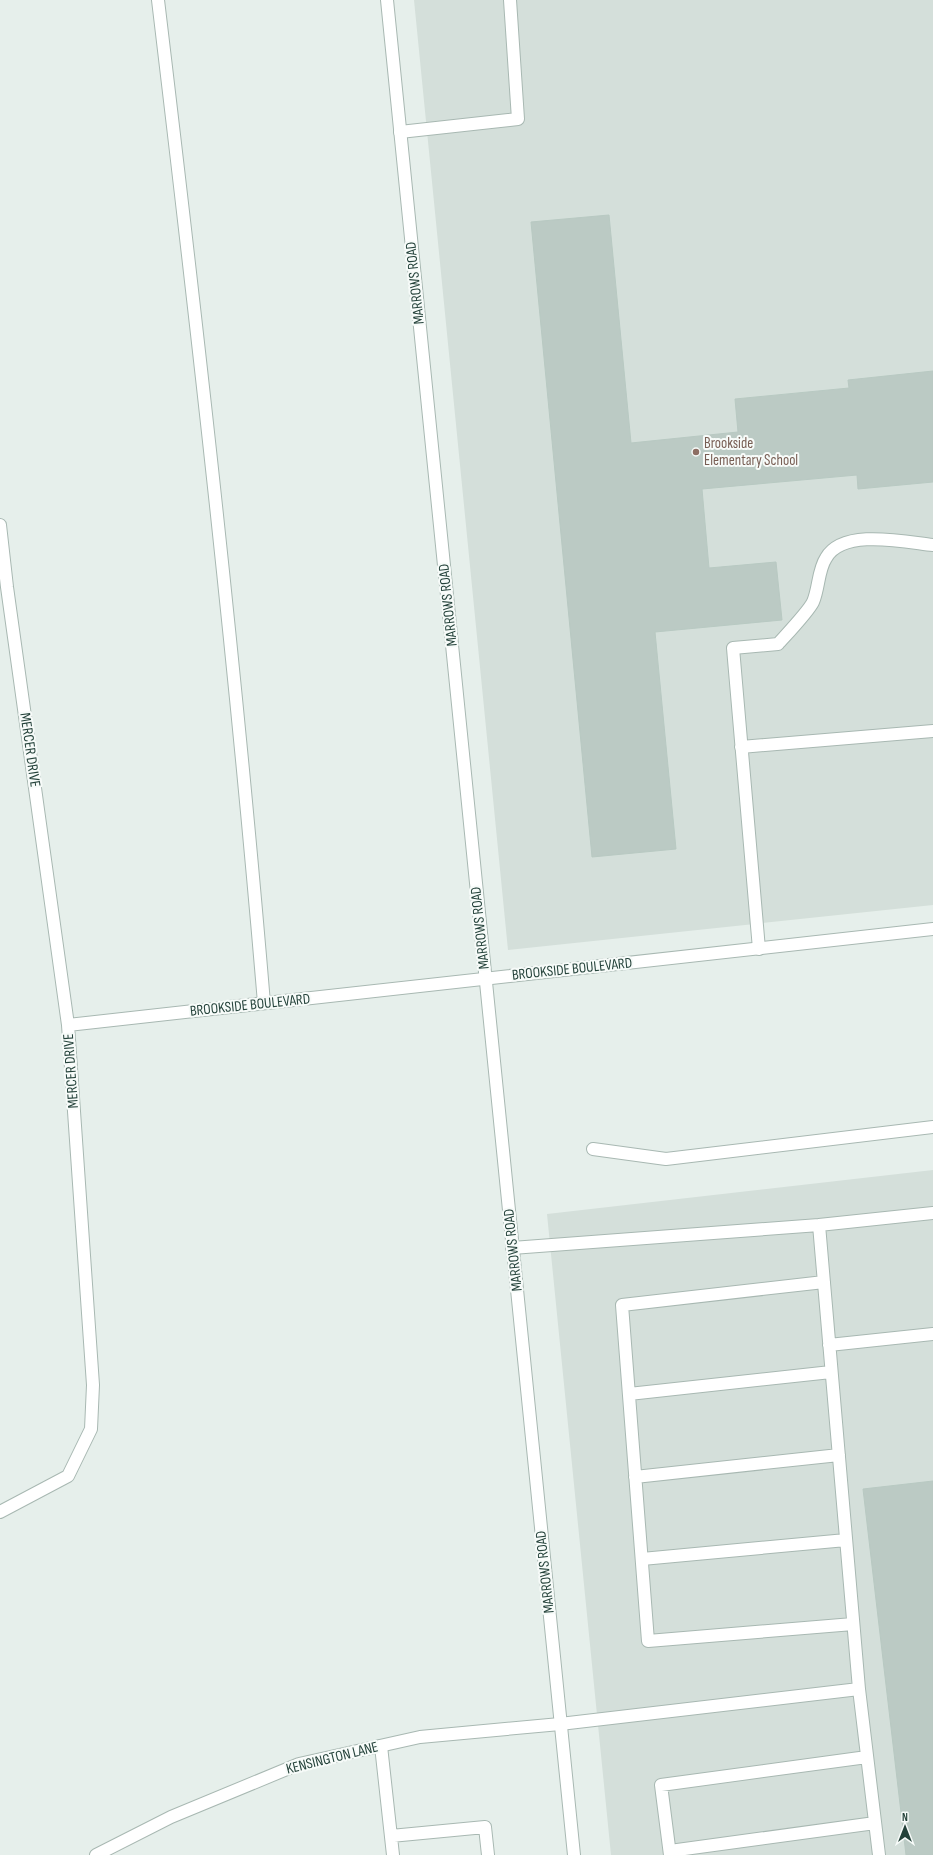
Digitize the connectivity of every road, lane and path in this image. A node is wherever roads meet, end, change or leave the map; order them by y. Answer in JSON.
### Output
{"nodes":[{"id":1,"x":158,"y":0,"type":"edge"},
{"id":2,"x":387,"y":0,"type":"edge"},
{"id":3,"x":510,"y":0,"type":"edge"},
{"id":4,"x":400,"y":132,"type":"junction"},
{"id":5,"x":0,"y":524,"type":"edge"},
{"id":6,"x":933,"y":545,"type":"edge"},
{"id":7,"x":3,"y":588,"type":"edge"},
{"id":8,"x":933,"y":731,"type":"edge"},
{"id":9,"x":741,"y":747,"type":"junction"},
{"id":10,"x":933,"y":929,"type":"edge"},
{"id":11,"x":759,"y":948,"type":"junction"},
{"id":12,"x":485,"y":979,"type":"junction"},
{"id":13,"x":264,"y":1003,"type":"junction"},
{"id":14,"x":68,"y":1025,"type":"junction"},
{"id":15,"x":933,"y":1127,"type":"edge"},
{"id":16,"x":593,"y":1149,"type":"dead end"},
{"id":17,"x":933,"y":1212,"type":"edge"},
{"id":18,"x":819,"y":1225,"type":"junction"},
{"id":19,"x":512,"y":1248,"type":"junction"},
{"id":20,"x":824,"y":1282,"type":"junction"},
{"id":21,"x":933,"y":1334,"type":"edge"},
{"id":22,"x":829,"y":1345,"type":"junction"},
{"id":23,"x":831,"y":1372,"type":"junction"},
{"id":24,"x":629,"y":1394,"type":"junction"},
{"id":25,"x":839,"y":1455,"type":"junction"},
{"id":26,"x":635,"y":1477,"type":"junction"},
{"id":27,"x":0,"y":1512,"type":"edge"},
{"id":28,"x":846,"y":1540,"type":"junction"},
{"id":29,"x":642,"y":1559,"type":"junction"},
{"id":30,"x":854,"y":1624,"type":"junction"},
{"id":31,"x":859,"y":1689,"type":"junction"},
{"id":32,"x":560,"y":1724,"type":"junction"},
{"id":33,"x":381,"y":1746,"type":"junction"},
{"id":34,"x":867,"y":1757,"type":"junction"},
{"id":35,"x":875,"y":1823,"type":"junction"},
{"id":36,"x":391,"y":1836,"type":"junction"},
{"id":37,"x":670,"y":1853,"type":"edge"},
{"id":38,"x":96,"y":1855,"type":"edge"},
{"id":39,"x":393,"y":1855,"type":"edge"},
{"id":40,"x":488,"y":1855,"type":"edge"},
{"id":41,"x":574,"y":1855,"type":"edge"},
{"id":42,"x":878,"y":1855,"type":"edge"}],
"edges":[{"from":1,"to":13,"type":"street"},
{"from":2,"to":4,"type":"street","name":"MARROWS ROAD"},
{"from":3,"to":4,"type":"street"},
{"from":4,"to":12,"type":"street","name":"MARROWS ROAD"},
{"from":5,"to":7,"type":"street","name":"MERCER DRIVE"},
{"from":6,"to":9,"type":"street"},
{"from":7,"to":14,"type":"street","name":"MERCER DRIVE"},
{"from":8,"to":9,"type":"street"},
{"from":9,"to":11,"type":"street"},
{"from":10,"to":11,"type":"street","name":"BROOKSIDE BOULEVARD"},
{"from":11,"to":12,"type":"street","name":"BROOKSIDE BOULEVARD"},
{"from":12,"to":13,"type":"street","name":"BROOKSIDE BOULEVARD"},
{"from":12,"to":19,"type":"street","name":"MARROWS ROAD"},
{"from":13,"to":14,"type":"street","name":"BROOKSIDE BOULEVARD"},
{"from":14,"to":27,"type":"street","name":"MERCER DRIVE"},
{"from":15,"to":16,"type":"street"},
{"from":17,"to":18,"type":"street"},
{"from":18,"to":19,"type":"street"},
{"from":18,"to":20,"type":"street"},
{"from":19,"to":32,"type":"street","name":"MARROWS ROAD"},
{"from":20,"to":22,"type":"street"},
{"from":20,"to":24,"type":"street"},
{"from":21,"to":22,"type":"street"},
{"from":22,"to":23,"type":"street"},
{"from":23,"to":24,"type":"street"},
{"from":23,"to":25,"type":"street"},
{"from":24,"to":26,"type":"street"},
{"from":25,"to":26,"type":"street"},
{"from":25,"to":28,"type":"street"},
{"from":26,"to":29,"type":"street"},
{"from":28,"to":29,"type":"street"},
{"from":28,"to":30,"type":"street"},
{"from":29,"to":30,"type":"street"},
{"from":30,"to":31,"type":"street"},
{"from":31,"to":32,"type":"street","name":"KENSINGTON LANE"},
{"from":31,"to":34,"type":"street"},
{"from":32,"to":33,"type":"street","name":"KENSINGTON LANE"},
{"from":32,"to":41,"type":"street","name":"MARROWS ROAD"},
{"from":33,"to":36,"type":"street"},
{"from":33,"to":38,"type":"street","name":"KENSINGTON LANE"},
{"from":34,"to":35,"type":"street"},
{"from":34,"to":37,"type":"street"},
{"from":35,"to":37,"type":"street"},
{"from":35,"to":42,"type":"street"},
{"from":36,"to":39,"type":"street"},
{"from":36,"to":40,"type":"street"}]}
